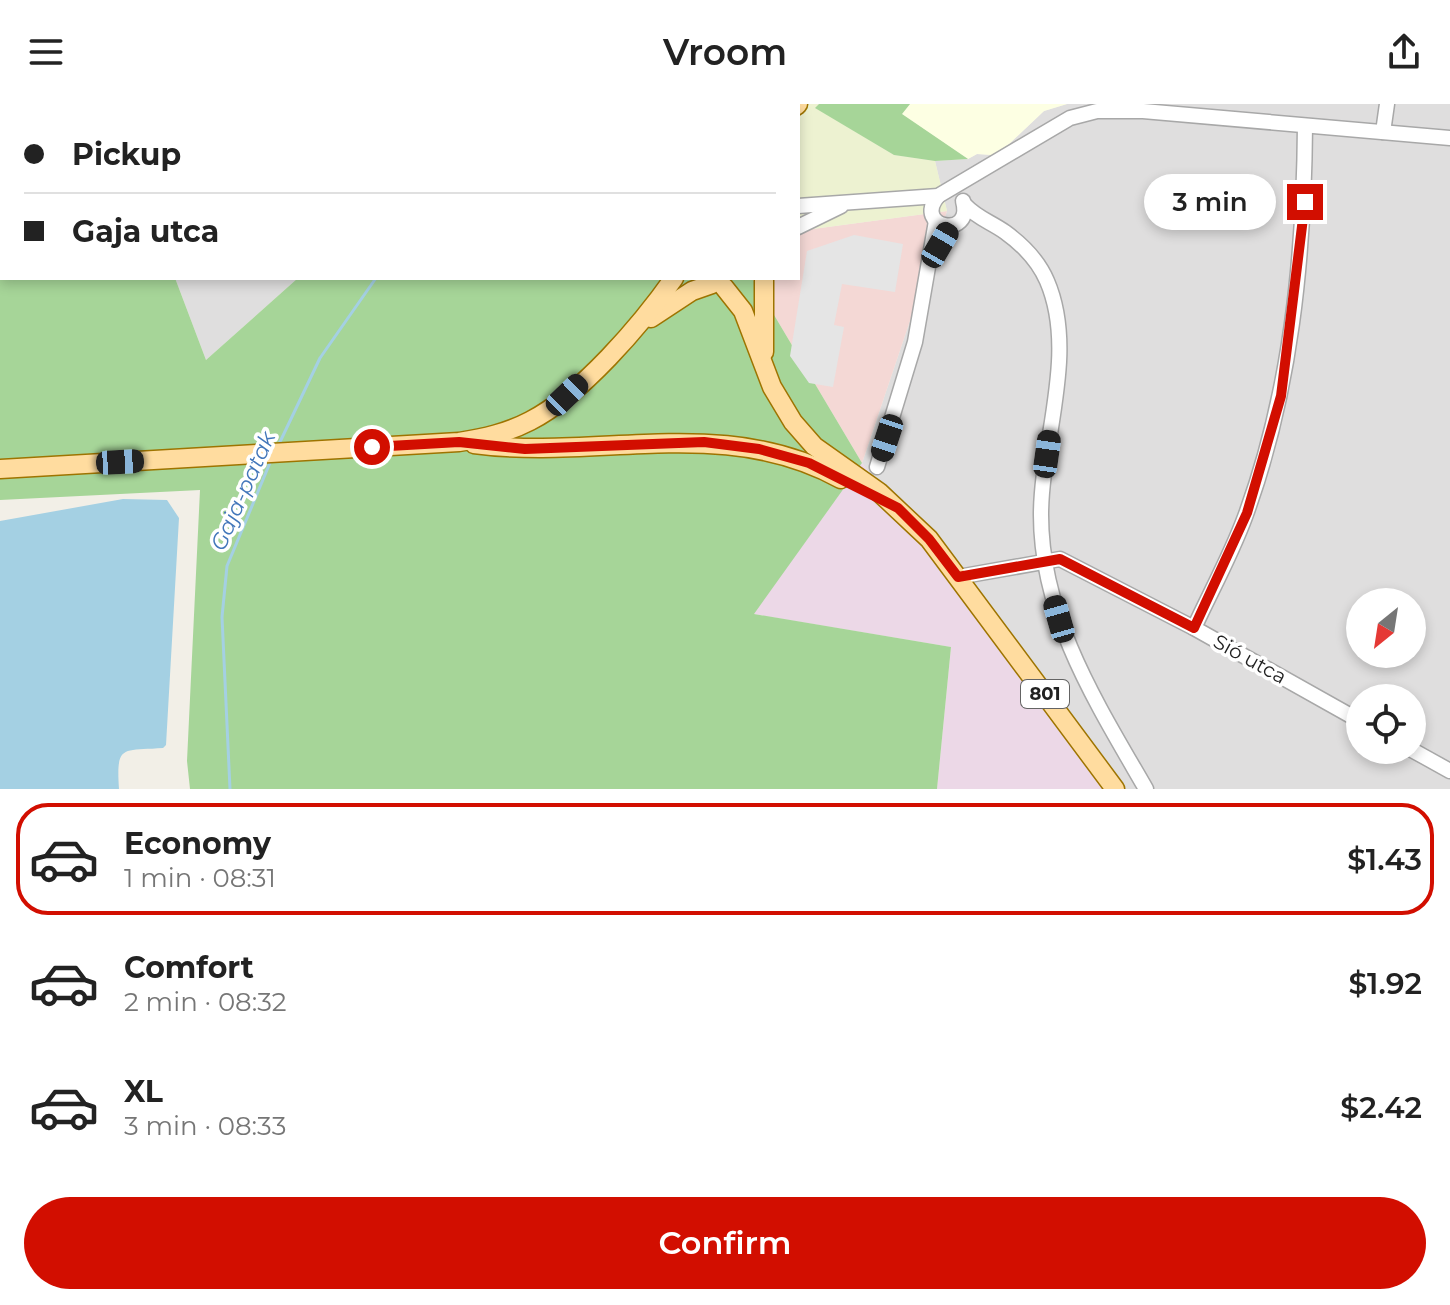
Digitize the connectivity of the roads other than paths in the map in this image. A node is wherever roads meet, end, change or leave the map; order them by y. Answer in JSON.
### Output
{"nodes":[{"id":1,"x":1387,"y":104,"type":"edge"},
{"id":2,"x":1144,"y":107,"type":"edge"},
{"id":3,"x":1305,"y":126,"type":"junction"},
{"id":4,"x":1383,"y":132,"type":"junction"},
{"id":5,"x":1450,"y":138,"type":"edge"},
{"id":6,"x":981,"y":171,"type":"junction"},
{"id":7,"x":940,"y":194,"type":"junction"},
{"id":8,"x":896,"y":199,"type":"junction"},
{"id":9,"x":964,"y":203,"type":"junction"},
{"id":10,"x":845,"y":204,"type":"junction"},
{"id":11,"x":800,"y":206,"type":"edge"},
{"id":12,"x":934,"y":217,"type":"junction"},
{"id":13,"x":955,"y":224,"type":"junction"},
{"id":14,"x":800,"y":226,"type":"edge"},
{"id":15,"x":1011,"y":238,"type":"junction"},
{"id":16,"x":929,"y":264,"type":"junction"},
{"id":17,"x":673,"y":280,"type":"edge"},
{"id":18,"x":759,"y":280,"type":"edge"},
{"id":19,"x":763,"y":280,"type":"edge"},
{"id":20,"x":713,"y":283,"type":"edge"},
{"id":21,"x":639,"y":326,"type":"junction"},
{"id":22,"x":764,"y":362,"type":"junction"},
{"id":23,"x":459,"y":442,"type":"junction"},
{"id":24,"x":877,"y":467,"type":"dead end"},
{"id":25,"x":0,"y":469,"type":"edge"},
{"id":26,"x":898,"y":508,"type":"junction"},
{"id":27,"x":1046,"y":560,"type":"junction"},
{"id":28,"x":958,"y":577,"type":"junction"},
{"id":29,"x":1194,"y":628,"type":"junction"},
{"id":30,"x":1346,"y":713,"type":"edge"},
{"id":31,"x":1426,"y":758,"type":"edge"},
{"id":32,"x":1450,"y":771,"type":"edge"},
{"id":33,"x":1115,"y":789,"type":"edge"},
{"id":34,"x":1146,"y":789,"type":"edge"}],
"edges":[{"from":1,"to":4,"type":"street"},
{"from":2,"to":3,"type":"street"},
{"from":2,"to":6,"type":"street"},
{"from":3,"to":4,"type":"street"},
{"from":3,"to":29,"type":"street"},
{"from":4,"to":5,"type":"street"},
{"from":6,"to":7,"type":"street"},
{"from":6,"to":9,"type":"street"},
{"from":7,"to":8,"type":"street"},
{"from":7,"to":9,"type":"street"},
{"from":7,"to":12,"type":"street"},
{"from":8,"to":10,"type":"street"},
{"from":8,"to":12,"type":"street"},
{"from":9,"to":13,"type":"street"},
{"from":9,"to":15,"type":"street"},
{"from":10,"to":11,"type":"street"},
{"from":10,"to":14,"type":"street"},
{"from":12,"to":13,"type":"street"},
{"from":12,"to":16,"type":"street"},
{"from":13,"to":15,"type":"street"},
{"from":13,"to":16,"type":"street"},
{"from":15,"to":27,"type":"street"},
{"from":16,"to":24,"type":"street"},
{"from":17,"to":21,"type":"main road"},
{"from":18,"to":20,"type":"main road"},
{"from":19,"to":22,"type":"main road","number":"801"},
{"from":20,"to":21,"type":"main road"},
{"from":20,"to":22,"type":"main road","number":"801"},
{"from":21,"to":23,"type":"main road"},
{"from":22,"to":26,"type":"main road","number":"801"},
{"from":23,"to":25,"type":"main road"},
{"from":23,"to":26,"type":"main road","number":"801"},
{"from":26,"to":28,"type":"main road","number":"801"},
{"from":27,"to":28,"type":"street","name":"Sió utca"},
{"from":27,"to":29,"type":"street","name":"Sió utca"},
{"from":27,"to":34,"type":"street"},
{"from":28,"to":33,"type":"main road","number":"801"},
{"from":29,"to":30,"type":"street","name":"Sió utca"},
{"from":31,"to":32,"type":"street"}]}
